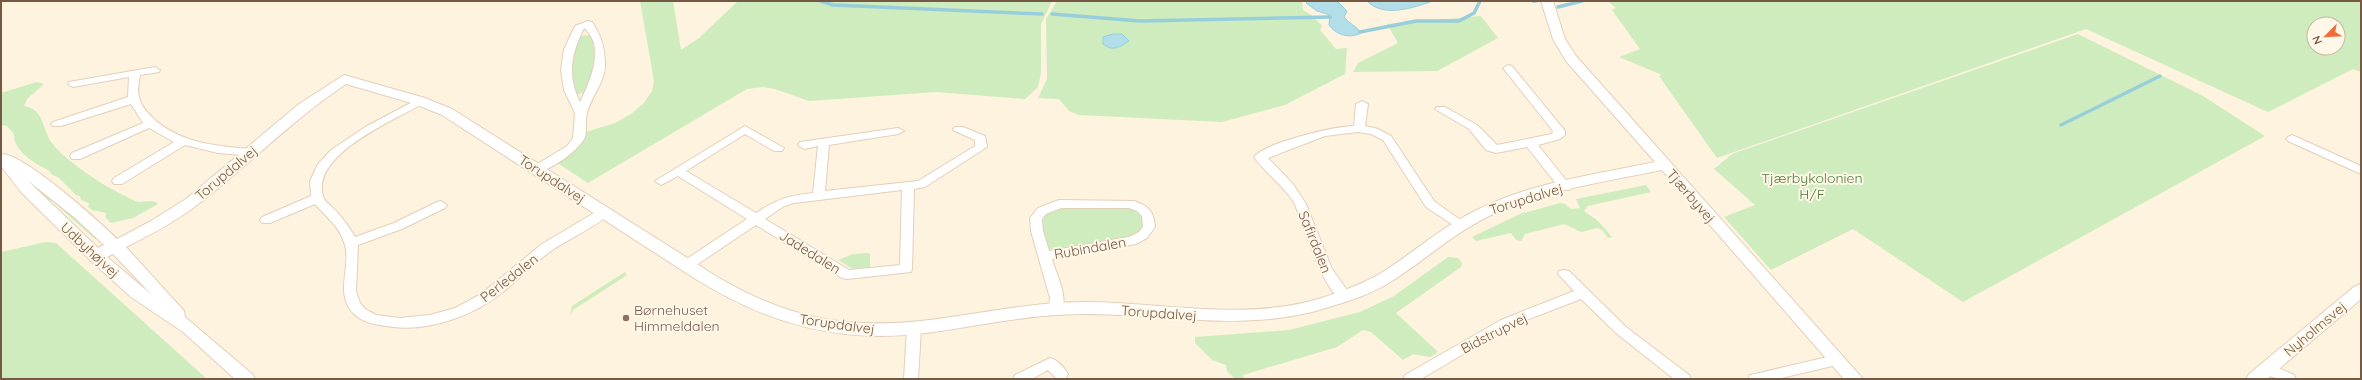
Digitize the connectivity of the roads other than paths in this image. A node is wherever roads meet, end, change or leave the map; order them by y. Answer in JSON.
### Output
{"nodes":[{"id":1,"x":1547,"y":1,"type":"edge"},
{"id":2,"x":1508,"y":68,"type":"dead end"},
{"id":3,"x":155,"y":70,"type":"dead end"},
{"id":4,"x":135,"y":73,"type":"junction"},
{"id":5,"x":73,"y":84,"type":"dead end"},
{"id":6,"x":134,"y":100,"type":"junction"},
{"id":7,"x":420,"y":101,"type":"junction"},
{"id":8,"x":1362,"y":104,"type":"dead end"},
{"id":9,"x":1440,"y":109,"type":"dead end"},
{"id":10,"x":581,"y":112,"type":"junction"},
{"id":11,"x":152,"y":123,"type":"junction"},
{"id":12,"x":57,"y":124,"type":"dead end"},
{"id":13,"x":1358,"y":128,"type":"junction"},
{"id":14,"x":959,"y":129,"type":"dead end"},
{"id":15,"x":898,"y":131,"type":"dead end"},
{"id":16,"x":2292,"y":139,"type":"dead end"},
{"id":17,"x":184,"y":141,"type":"junction"},
{"id":18,"x":824,"y":142,"type":"junction"},
{"id":19,"x":1530,"y":143,"type":"junction"},
{"id":20,"x":804,"y":145,"type":"dead end"},
{"id":21,"x":778,"y":148,"type":"dead end"},
{"id":22,"x":250,"y":153,"type":"junction"},
{"id":23,"x":76,"y":156,"type":"dead end"},
{"id":24,"x":2,"y":157,"type":"edge"},
{"id":25,"x":1665,"y":165,"type":"junction"},
{"id":26,"x":538,"y":169,"type":"junction"},
{"id":27,"x":2361,"y":170,"type":"edge"},
{"id":28,"x":678,"y":171,"type":"junction"},
{"id":29,"x":118,"y":181,"type":"dead end"},
{"id":30,"x":661,"y":181,"type":"dead end"},
{"id":31,"x":908,"y":187,"type":"junction"},
{"id":32,"x":1565,"y":187,"type":"junction"},
{"id":33,"x":819,"y":196,"type":"junction"},
{"id":34,"x":317,"y":198,"type":"junction"},
{"id":35,"x":441,"y":205,"type":"dead end"},
{"id":36,"x":603,"y":213,"type":"junction"},
{"id":37,"x":756,"y":218,"type":"junction"},
{"id":38,"x":266,"y":220,"type":"dead end"},
{"id":39,"x":1460,"y":224,"type":"junction"},
{"id":40,"x":351,"y":243,"type":"junction"},
{"id":41,"x":116,"y":246,"type":"junction"},
{"id":42,"x":96,"y":256,"type":"junction"},
{"id":43,"x":1046,"y":256,"type":"junction"},
{"id":44,"x":687,"y":265,"type":"junction"},
{"id":45,"x":1564,"y":274,"type":"dead end"},
{"id":46,"x":2361,"y":290,"type":"edge"},
{"id":47,"x":1582,"y":293,"type":"junction"},
{"id":48,"x":1345,"y":296,"type":"junction"},
{"id":49,"x":1056,"y":308,"type":"junction"},
{"id":50,"x":189,"y":328,"type":"junction"},
{"id":51,"x":914,"y":329,"type":"junction"},
{"id":52,"x":1836,"y":360,"type":"junction"},
{"id":53,"x":2268,"y":368,"type":"junction"},
{"id":54,"x":1061,"y":374,"type":"dead end"},
{"id":55,"x":246,"y":379,"type":"edge"},
{"id":56,"x":911,"y":379,"type":"edge"},
{"id":57,"x":1020,"y":379,"type":"edge"},
{"id":58,"x":1410,"y":379,"type":"edge"},
{"id":59,"x":1684,"y":379,"type":"edge"},
{"id":60,"x":1755,"y":379,"type":"edge"},
{"id":61,"x":1854,"y":379,"type":"edge"},
{"id":62,"x":2255,"y":379,"type":"edge"},
{"id":63,"x":2289,"y":379,"type":"edge"}],
"edges":[{"from":1,"to":25,"type":"street","name":"Tjærbyvej"},
{"from":2,"to":19,"type":"street"},
{"from":3,"to":4,"type":"street"},
{"from":4,"to":5,"type":"street"},
{"from":4,"to":6,"type":"street"},
{"from":6,"to":11,"type":"street"},
{"from":6,"to":12,"type":"street"},
{"from":7,"to":22,"type":"street","name":"Torupdalvej"},
{"from":7,"to":26,"type":"street","name":"Torupdalvej"},
{"from":7,"to":34,"type":"street"},
{"from":8,"to":13,"type":"street"},
{"from":9,"to":19,"type":"street"},
{"from":10,"to":10,"type":"street"},
{"from":10,"to":26,"type":"street"},
{"from":11,"to":17,"type":"street"},
{"from":11,"to":23,"type":"street"},
{"from":13,"to":39,"type":"street","name":"Safirdalen"},
{"from":13,"to":48,"type":"street","name":"Safirdalen"},
{"from":14,"to":31,"type":"street"},
{"from":15,"to":18,"type":"street"},
{"from":16,"to":27,"type":"street"},
{"from":17,"to":22,"type":"street"},
{"from":17,"to":29,"type":"street"},
{"from":18,"to":20,"type":"street"},
{"from":18,"to":33,"type":"street"},
{"from":19,"to":32,"type":"street"},
{"from":21,"to":28,"type":"street"},
{"from":22,"to":41,"type":"street","name":"Torupdalvej"},
{"from":24,"to":41,"type":"street","name":"Udbyhøjvej"},
{"from":24,"to":42,"type":"street","name":"Udbyhøjvej"},
{"from":25,"to":32,"type":"street","name":"Torupdalvej"},
{"from":25,"to":52,"type":"street","name":"Tjærbyvej"},
{"from":26,"to":36,"type":"street","name":"Torupdalvej"},
{"from":28,"to":30,"type":"street"},
{"from":28,"to":37,"type":"street","name":"Jadedalen"},
{"from":31,"to":33,"type":"street"},
{"from":31,"to":37,"type":"street","name":"Jadedalen"},
{"from":32,"to":39,"type":"street","name":"Torupdalvej"},
{"from":33,"to":37,"type":"street"},
{"from":34,"to":38,"type":"street"},
{"from":34,"to":40,"type":"street"},
{"from":35,"to":40,"type":"street"},
{"from":36,"to":40,"type":"street","name":"Perledalen"},
{"from":36,"to":44,"type":"street","name":"Torupdalvej"},
{"from":37,"to":44,"type":"street"},
{"from":39,"to":48,"type":"street","name":"Torupdalvej"},
{"from":41,"to":42,"type":"street","name":"Torupdalvej"},
{"from":41,"to":50,"type":"street","name":"Udbyhøjvej"},
{"from":42,"to":50,"type":"street","name":"Udbyhøjvej"},
{"from":43,"to":43,"type":"street","name":"Rubindalen"},
{"from":43,"to":49,"type":"street","name":"Rubindalen"},
{"from":44,"to":51,"type":"street","name":"Torupdalvej"},
{"from":45,"to":47,"type":"street"},
{"from":46,"to":53,"type":"street","name":"Nyholmsvej"},
{"from":47,"to":58,"type":"street","name":"Bidstrupvej"},
{"from":47,"to":59,"type":"street"},
{"from":48,"to":49,"type":"street","name":"Torupdalvej"},
{"from":49,"to":51,"type":"street","name":"Torupdalvej"},
{"from":50,"to":55,"type":"street","name":"Udbyhøjvej"},
{"from":51,"to":56,"type":"street"},
{"from":52,"to":60,"type":"street"},
{"from":52,"to":61,"type":"street","name":"Tjærbyvej"},
{"from":53,"to":62,"type":"street","name":"Nyholmsvej"},
{"from":53,"to":63,"type":"street","name":"Nyholmsvej"},
{"from":54,"to":57,"type":"street"}]}
